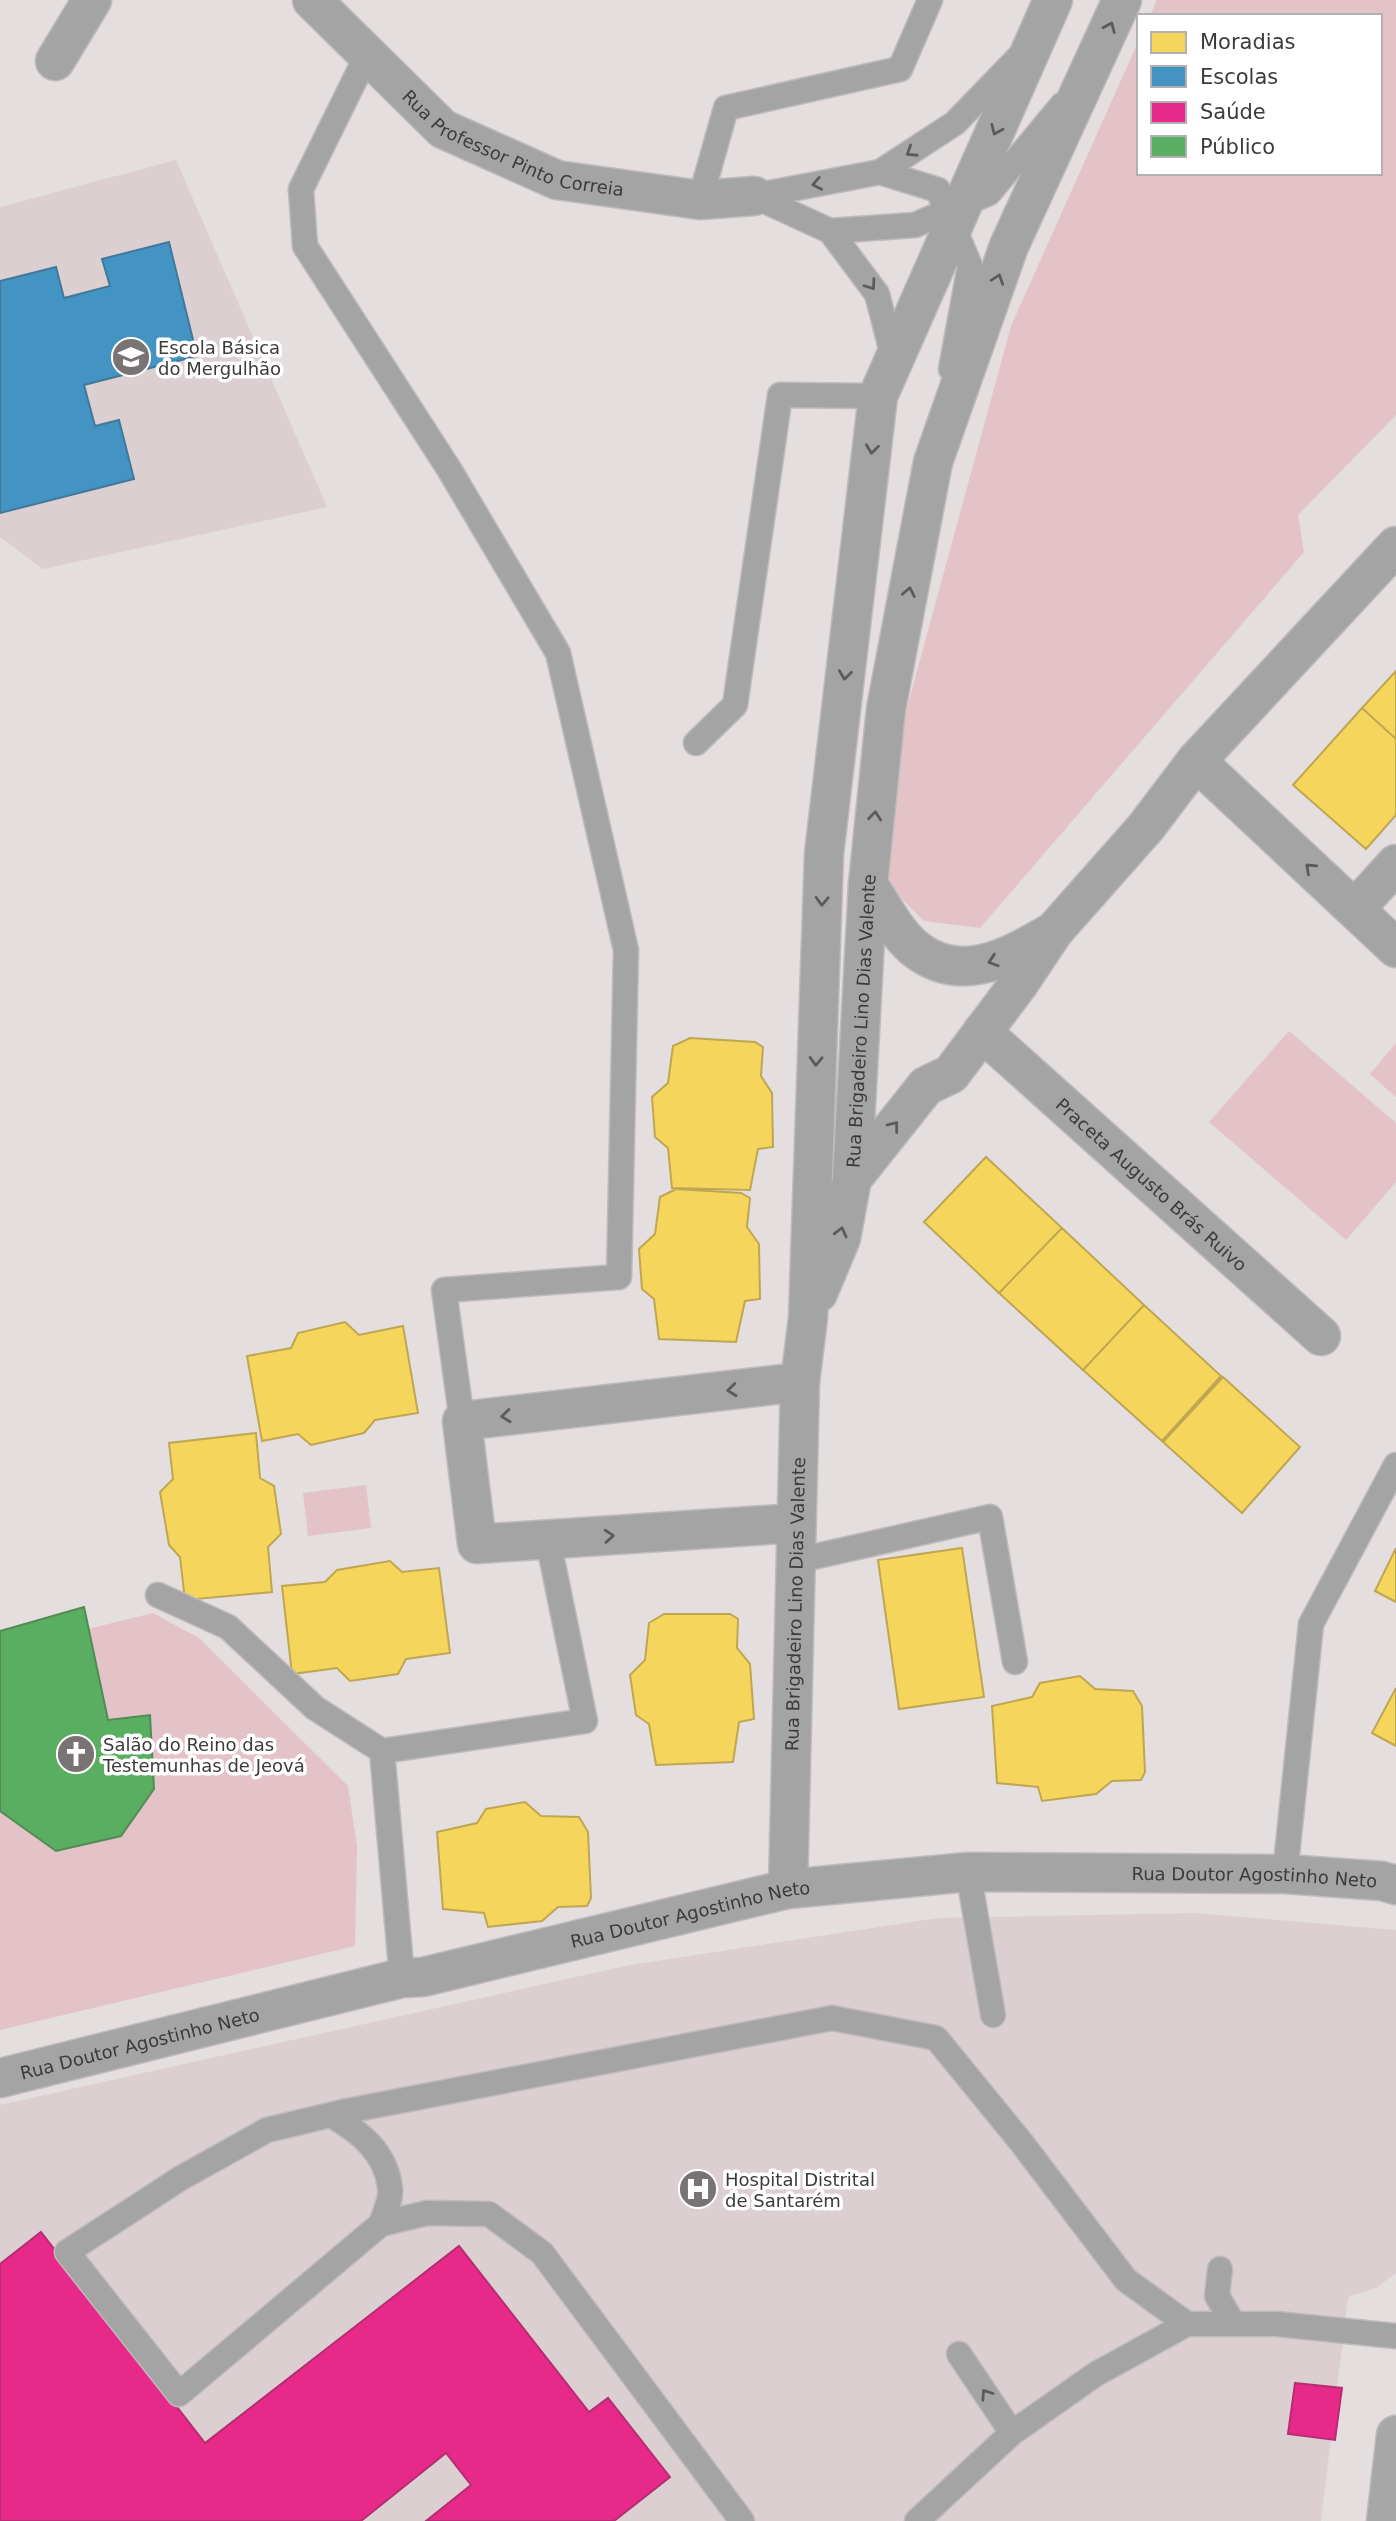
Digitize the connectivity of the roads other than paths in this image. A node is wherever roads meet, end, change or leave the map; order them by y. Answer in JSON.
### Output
{"nodes":[{"id":1,"x":92,"y":0,"type":"edge"},
{"id":2,"x":312,"y":0,"type":"edge"},
{"id":3,"x":930,"y":0,"type":"edge"},
{"id":4,"x":1053,"y":0,"type":"edge"},
{"id":5,"x":1122,"y":0,"type":"edge"},
{"id":6,"x":1034,"y":41,"type":"junction"},
{"id":7,"x":367,"y":55,"type":"junction"},
{"id":8,"x":55,"y":61,"type":"dead end"},
{"id":9,"x":1089,"y":72,"type":"junction"},
{"id":10,"x":880,"y":172,"type":"junction"},
{"id":11,"x":754,"y":197,"type":"junction"},
{"id":12,"x":700,"y":200,"type":"junction"},
{"id":13,"x":954,"y":214,"type":"junction"},
{"id":14,"x":830,"y":231,"type":"junction"},
{"id":15,"x":894,"y":359,"type":"junction"},
{"id":16,"x":878,"y":396,"type":"junction"},
{"id":17,"x":933,"y":462,"type":"junction"},
{"id":18,"x":1396,"y":546,"type":"edge"},
{"id":19,"x":696,"y":743,"type":"dead end"},
{"id":20,"x":1196,"y":761,"type":"junction"},
{"id":21,"x":1396,"y":864,"type":"edge"},
{"id":22,"x":868,"y":884,"type":"junction"},
{"id":23,"x":1355,"y":909,"type":"junction"},
{"id":24,"x":1054,"y":931,"type":"junction"},
{"id":25,"x":1396,"y":948,"type":"edge"},
{"id":26,"x":982,"y":1032,"type":"junction"},
{"id":27,"x":852,"y":1180,"type":"junction"},
{"id":28,"x":808,"y":1318,"type":"junction"},
{"id":29,"x":1321,"y":1336,"type":"dead end"},
{"id":30,"x":800,"y":1382,"type":"junction"},
{"id":31,"x":462,"y":1420,"type":"junction"},
{"id":32,"x":1396,"y":1465,"type":"edge"},
{"id":33,"x":796,"y":1523,"type":"junction"},
{"id":34,"x":548,"y":1539,"type":"junction"},
{"id":35,"x":795,"y":1561,"type":"junction"},
{"id":36,"x":158,"y":1595,"type":"dead end"},
{"id":37,"x":1015,"y":1662,"type":"dead end"},
{"id":38,"x":382,"y":1751,"type":"junction"},
{"id":39,"x":968,"y":1872,"type":"junction"},
{"id":40,"x":1285,"y":1874,"type":"junction"},
{"id":41,"x":1396,"y":1885,"type":"edge"},
{"id":42,"x":788,"y":1889,"type":"junction"},
{"id":43,"x":402,"y":1978,"type":"junction"},
{"id":44,"x":993,"y":2015,"type":"dead end"},
{"id":45,"x":0,"y":2078,"type":"edge"},
{"id":46,"x":331,"y":2115,"type":"junction"},
{"id":47,"x":381,"y":2224,"type":"junction"},
{"id":48,"x":1220,"y":2269,"type":"dead end"},
{"id":49,"x":1233,"y":2323,"type":"junction"},
{"id":50,"x":1187,"y":2324,"type":"junction"},
{"id":51,"x":1396,"y":2336,"type":"edge"},
{"id":52,"x":959,"y":2354,"type":"dead end"},
{"id":53,"x":1012,"y":2433,"type":"junction"},
{"id":54,"x":1396,"y":2435,"type":"edge"},
{"id":55,"x":742,"y":2521,"type":"edge"},
{"id":56,"x":917,"y":2521,"type":"edge"},
{"id":57,"x":1386,"y":2521,"type":"edge"}],
"edges":[{"from":1,"to":8,"type":"street"},
{"from":2,"to":7,"type":"street","name":"Rua Professor Pinto Correia"},
{"from":3,"to":12,"type":"lane"},
{"from":4,"to":6,"type":"street","name":"Rua Brigadeiro Lino Dias Valente"},
{"from":9,"to":5,"type":"street","one_way":true},
{"from":6,"to":10,"type":"lane","one_way":true},
{"from":6,"to":13,"type":"street","name":"Rua Brigadeiro Lino Dias Valente","one_way":true},
{"from":7,"to":12,"type":"street","name":"Rua Professor Pinto Correia"},
{"from":7,"to":31,"type":"lane"},
{"from":9,"to":13,"type":"lane"},
{"from":17,"to":9,"type":"street","one_way":true},
{"from":10,"to":11,"type":"lane","one_way":true},
{"from":10,"to":13,"type":"lane"},
{"from":11,"to":12,"type":"street","name":"Rua Professor Pinto Correia"},
{"from":11,"to":14,"type":"lane"},
{"from":13,"to":14,"type":"lane"},
{"from":13,"to":15,"type":"street","name":"Rua Brigadeiro Lino Dias Valente"},
{"from":13,"to":17,"type":"lane"},
{"from":14,"to":15,"type":"lane","one_way":true},
{"from":15,"to":16,"type":"street","name":"Rua Brigadeiro Lino Dias Valente"},
{"from":16,"to":19,"type":"lane"},
{"from":16,"to":28,"type":"street","name":"Rua Brigadeiro Lino Dias Valente","one_way":true},
{"from":22,"to":17,"type":"street","one_way":true},
{"from":18,"to":20,"type":"street","name":"Rua Brigadeiro Lino Dias Valente"},
{"from":23,"to":20,"type":"street","one_way":true},
{"from":20,"to":24,"type":"street","name":"Rua Brigadeiro Lino Dias Valente"},
{"from":21,"to":23,"type":"street"},
{"from":24,"to":22,"type":"street","name":"Rua Brigadeiro Lino Dias Valente","one_way":true},
{"from":22,"to":27,"type":"street","name":"Rua Brigadeiro Lino Dias Valente"},
{"from":23,"to":25,"type":"street"},
{"from":24,"to":26,"type":"street","name":"Rua Brigadeiro Lino Dias Valente"},
{"from":27,"to":26,"type":"street","name":"Rua Brigadeiro Lino Dias Valente","one_way":true},
{"from":26,"to":29,"type":"street","name":"Praceta Augusto Brás Ruivo"},
{"from":28,"to":27,"type":"street","name":"Rua Brigadeiro Lino Dias Valente","one_way":true},
{"from":28,"to":30,"type":"street","name":"Rua Brigadeiro Lino Dias Valente"},
{"from":30,"to":31,"type":"street","one_way":true},
{"from":30,"to":33,"type":"street","name":"Rua Brigadeiro Lino Dias Valente"},
{"from":31,"to":34,"type":"street"},
{"from":32,"to":40,"type":"lane"},
{"from":34,"to":33,"type":"street","one_way":true},
{"from":33,"to":35,"type":"street","name":"Rua Brigadeiro Lino Dias Valente"},
{"from":34,"to":38,"type":"lane"},
{"from":35,"to":37,"type":"lane"},
{"from":35,"to":42,"type":"street","name":"Rua Brigadeiro Lino Dias Valente"},
{"from":36,"to":38,"type":"lane"},
{"from":38,"to":43,"type":"lane"},
{"from":39,"to":40,"type":"street","name":"Rua Doutor Agostinho Neto"},
{"from":39,"to":42,"type":"street","name":"Rua Doutor Agostinho Neto"},
{"from":39,"to":44,"type":"lane"},
{"from":40,"to":41,"type":"street","name":"Rua Doutor Agostinho Neto"},
{"from":42,"to":43,"type":"street","name":"Rua Doutor Agostinho Neto"},
{"from":43,"to":45,"type":"street","name":"Rua Doutor Agostinho Neto"},
{"from":46,"to":47,"type":"lane"},
{"from":46,"to":47,"type":"lane"},
{"from":46,"to":50,"type":"lane"},
{"from":47,"to":55,"type":"lane"},
{"from":48,"to":49,"type":"lane"},
{"from":49,"to":50,"type":"lane"},
{"from":49,"to":51,"type":"lane"},
{"from":50,"to":53,"type":"lane"},
{"from":53,"to":52,"type":"lane","one_way":true},
{"from":53,"to":56,"type":"lane"},
{"from":54,"to":57,"type":"main road"}]}
